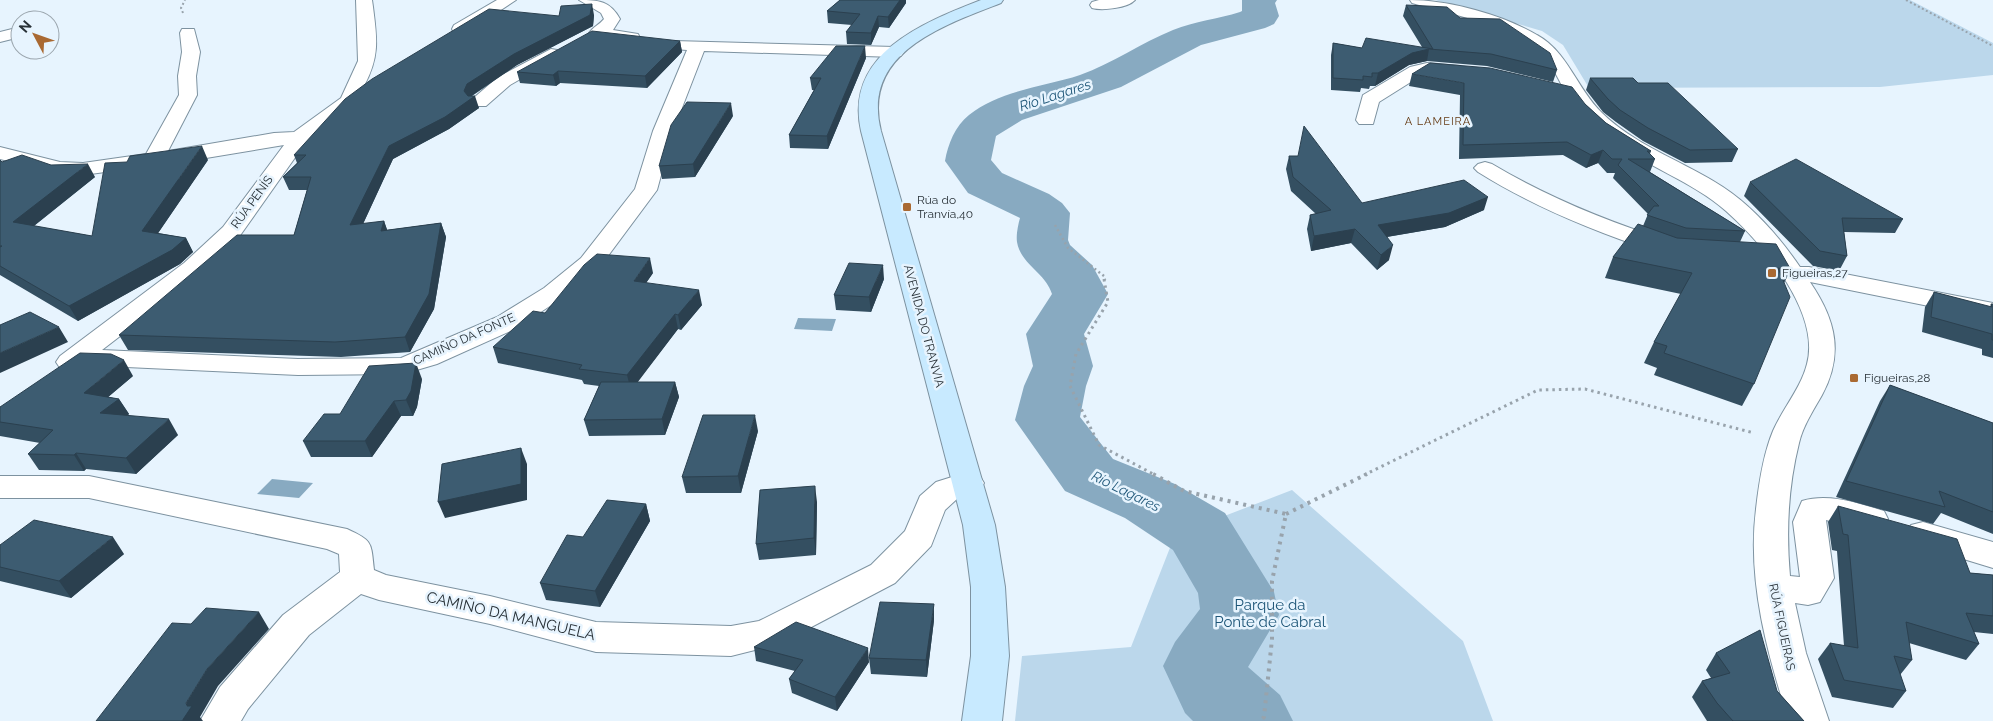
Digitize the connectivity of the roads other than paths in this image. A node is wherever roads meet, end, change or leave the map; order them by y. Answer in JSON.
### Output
{"nodes":[{"id":1,"x":364,"y":0,"type":"edge"},
{"id":2,"x":508,"y":0,"type":"edge"},
{"id":3,"x":587,"y":0,"type":"edge"},
{"id":4,"x":995,"y":0,"type":"edge"},
{"id":5,"x":1127,"y":0,"type":"edge"},
{"id":6,"x":1418,"y":0,"type":"edge"},
{"id":7,"x":1098,"y":4,"type":"dead end"},
{"id":8,"x":188,"y":33,"type":"dead end"},
{"id":9,"x":597,"y":33,"type":"junction"},
{"id":10,"x":445,"y":38,"type":"edge"},
{"id":11,"x":580,"y":40,"type":"edge"},
{"id":12,"x":645,"y":40,"type":"edge"},
{"id":13,"x":664,"y":44,"type":"edge"},
{"id":14,"x":697,"y":47,"type":"junction"},
{"id":15,"x":563,"y":48,"type":"edge"},
{"id":16,"x":895,"y":52,"type":"junction"},
{"id":17,"x":1470,"y":71,"type":"edge"},
{"id":18,"x":374,"y":83,"type":"edge"},
{"id":19,"x":350,"y":100,"type":"junction"},
{"id":20,"x":479,"y":102,"type":"dead end"},
{"id":21,"x":1366,"y":120,"type":"dead end"},
{"id":22,"x":299,"y":138,"type":"junction"},
{"id":23,"x":0,"y":153,"type":"edge"},
{"id":24,"x":153,"y":160,"type":"junction"},
{"id":25,"x":1485,"y":168,"type":"dead end"},
{"id":26,"x":1684,"y":252,"type":"edge"},
{"id":27,"x":1778,"y":254,"type":"junction"},
{"id":28,"x":1750,"y":256,"type":"edge"},
{"id":29,"x":1794,"y":275,"type":"junction"},
{"id":30,"x":1993,"y":311,"type":"edge"},
{"id":31,"x":77,"y":358,"type":"junction"},
{"id":32,"x":54,"y":374,"type":"edge"},
{"id":33,"x":968,"y":483,"type":"junction"},
{"id":34,"x":0,"y":486,"type":"edge"},
{"id":35,"x":1993,"y":555,"type":"edge"},
{"id":36,"x":358,"y":577,"type":"junction"},
{"id":37,"x":1772,"y":586,"type":"junction"},
{"id":38,"x":220,"y":721,"type":"edge"},
{"id":39,"x":982,"y":721,"type":"edge"},
{"id":40,"x":1809,"y":721,"type":"edge"}],
"edges":[{"from":1,"to":19,"type":"street"},
{"from":2,"to":10,"type":"street"},
{"from":3,"to":9,"type":"street"},
{"from":4,"to":16,"type":"main road","name":"AVENIDA DO TRANVIA"},
{"from":5,"to":7,"type":"street"},
{"from":6,"to":27,"type":"street","name":"RÚA FIGUEIRAS"},
{"from":8,"to":24,"type":"street"},
{"from":9,"to":11,"type":"street"},
{"from":9,"to":12,"type":"street"},
{"from":13,"to":14,"type":"street"},
{"from":14,"to":16,"type":"street"},
{"from":14,"to":31,"type":"street","name":"CAMIÑO DA FONTE"},
{"from":15,"to":20,"type":"street"},
{"from":16,"to":33,"type":"main road","name":"AVENIDA DO TRANVIA"},
{"from":17,"to":21,"type":"street"},
{"from":18,"to":19,"type":"street","name":"RÚA PENÍS"},
{"from":19,"to":22,"type":"street","name":"RÚA PENÍS"},
{"from":22,"to":24,"type":"street"},
{"from":22,"to":31,"type":"street","name":"RÚA PENÍS"},
{"from":23,"to":24,"type":"street"},
{"from":25,"to":26,"type":"street"},
{"from":27,"to":28,"type":"street"},
{"from":27,"to":29,"type":"street","name":"RÚA FIGUEIRAS"},
{"from":29,"to":30,"type":"street"},
{"from":29,"to":37,"type":"street","name":"RÚA FIGUEIRAS"},
{"from":31,"to":32,"type":"street","name":"RÚA PENÍS"},
{"from":33,"to":36,"type":"street","name":"CAMIÑO DA MANGUELA"},
{"from":33,"to":39,"type":"main road","name":"AVENIDA DO TRANVIA"},
{"from":34,"to":36,"type":"street"},
{"from":35,"to":37,"type":"street"},
{"from":36,"to":38,"type":"street"},
{"from":37,"to":40,"type":"street","name":"RÚA FIGUEIRAS"}]}
